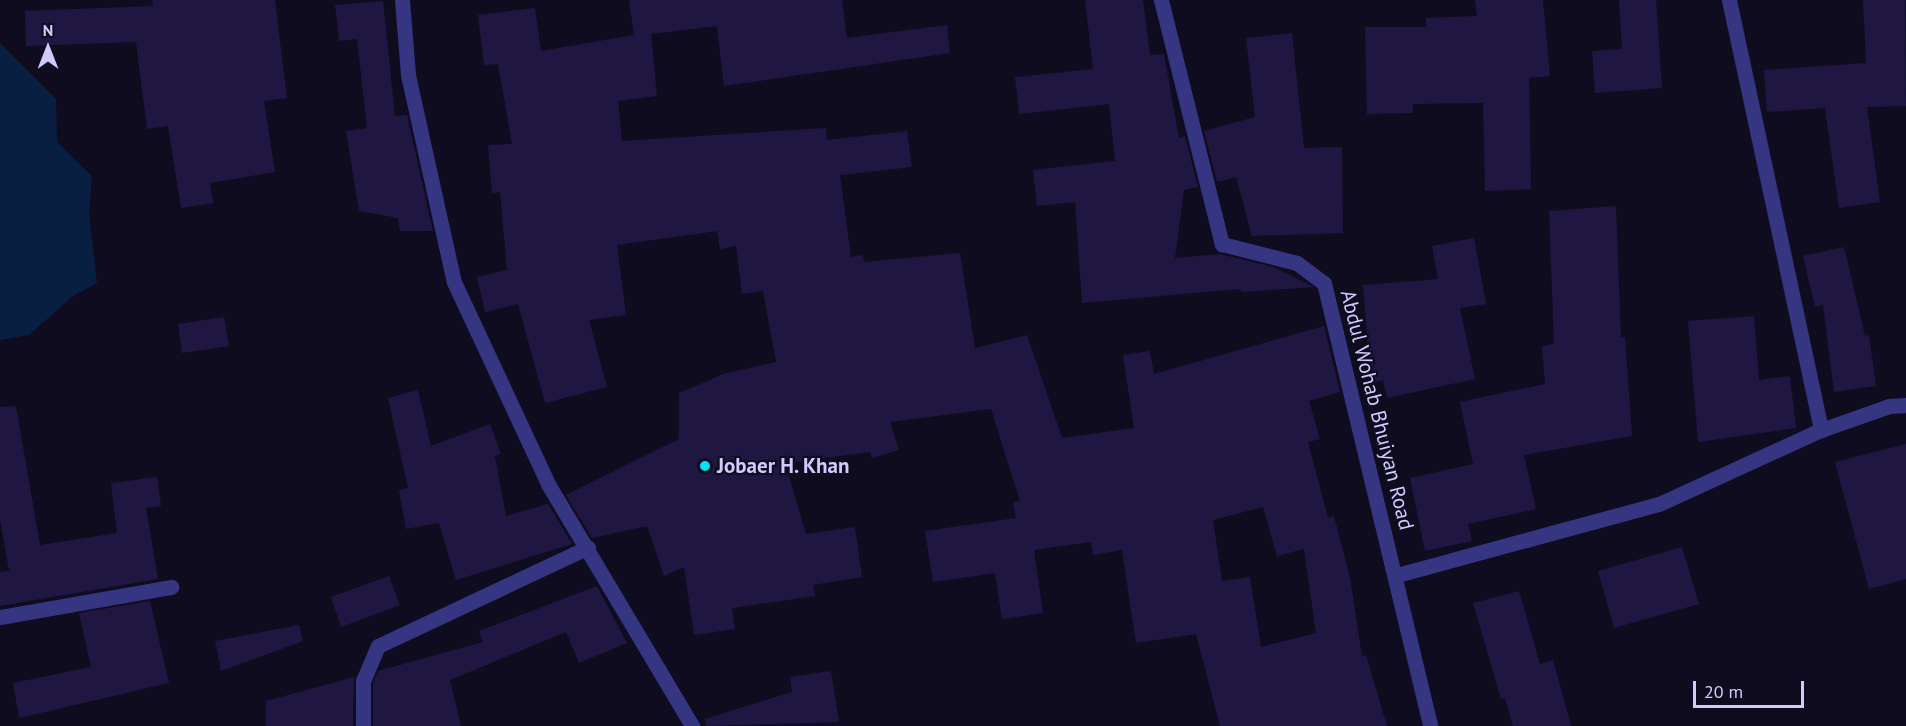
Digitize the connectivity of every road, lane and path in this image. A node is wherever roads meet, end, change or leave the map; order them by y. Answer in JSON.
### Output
{"nodes":[{"id":1,"x":402,"y":0,"type":"edge"},
{"id":2,"x":1161,"y":0,"type":"edge"},
{"id":3,"x":1728,"y":0,"type":"edge"},
{"id":4,"x":1906,"y":405,"type":"edge"},
{"id":5,"x":1821,"y":430,"type":"junction"},
{"id":6,"x":588,"y":547,"type":"junction"},
{"id":7,"x":1397,"y":575,"type":"junction"},
{"id":8,"x":171,"y":587,"type":"dead end"},
{"id":9,"x":0,"y":617,"type":"edge"},
{"id":10,"x":363,"y":726,"type":"edge"},
{"id":11,"x":692,"y":726,"type":"edge"},
{"id":12,"x":1430,"y":726,"type":"edge"}],
"edges":[{"from":1,"to":6,"type":"street"},
{"from":2,"to":7,"type":"street","name":"Abdul Wohab Bhuiyan Road"},
{"from":3,"to":5,"type":"street"},
{"from":4,"to":5,"type":"street"},
{"from":5,"to":7,"type":"street"},
{"from":6,"to":10,"type":"street"},
{"from":6,"to":11,"type":"street"},
{"from":7,"to":12,"type":"street","name":"Abdul Wohab Bhuiyan Road"},
{"from":8,"to":9,"type":"street"}]}
